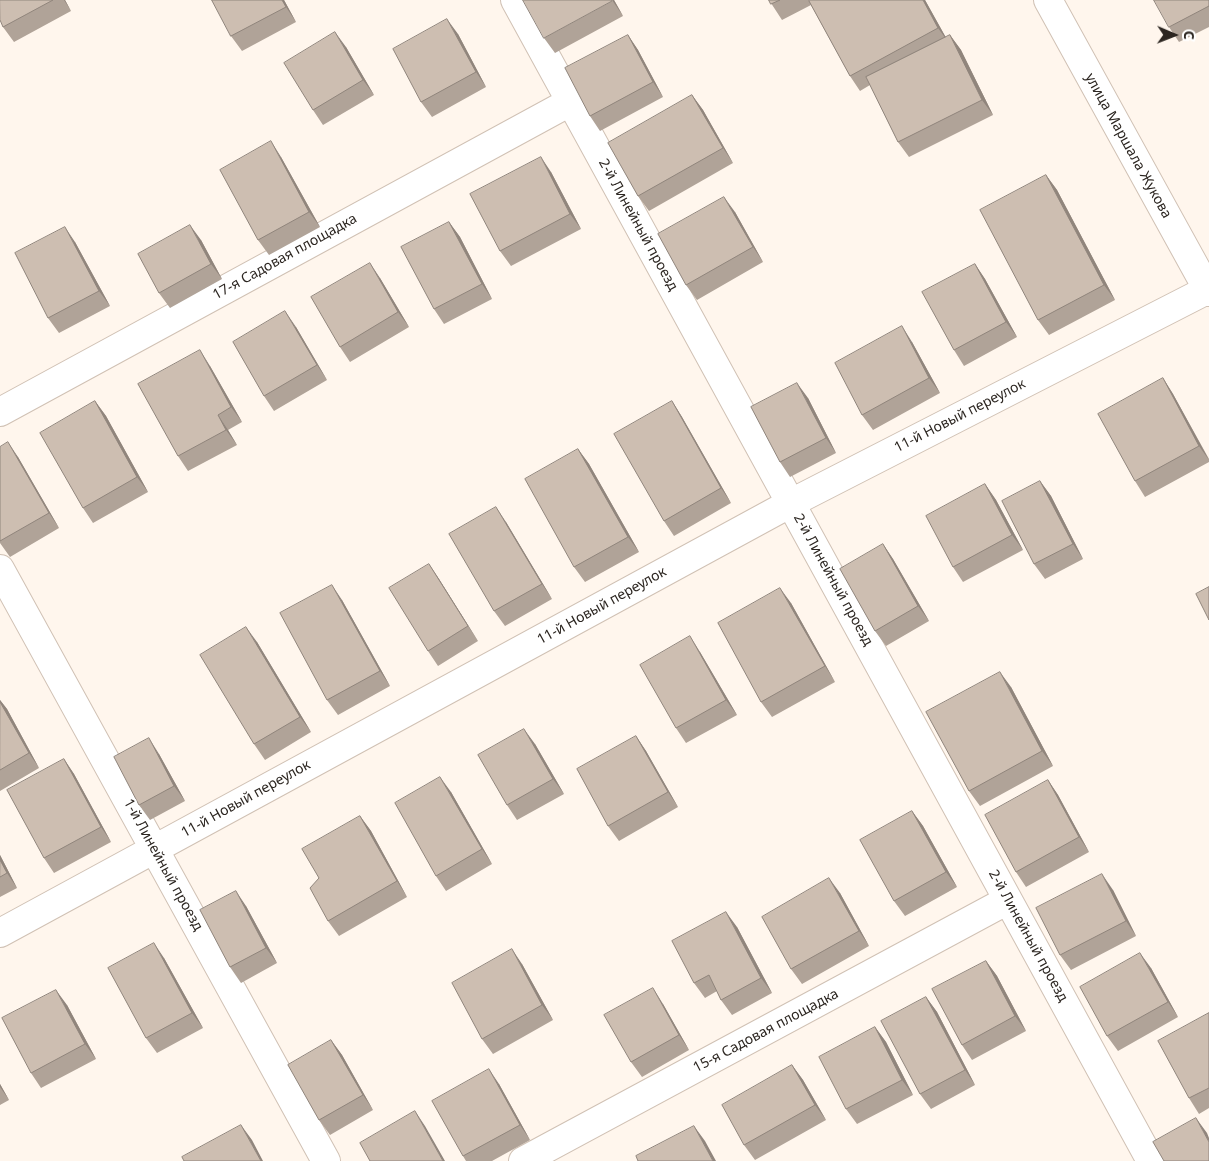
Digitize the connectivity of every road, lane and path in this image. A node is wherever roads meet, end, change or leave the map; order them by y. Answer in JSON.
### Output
{"nodes":[{"id":1,"x":515,"y":0,"type":"edge"},
{"id":2,"x":1048,"y":0,"type":"edge"},
{"id":3,"x":570,"y":102,"type":"junction"},
{"id":4,"x":1208,"y":290,"type":"edge"},
{"id":5,"x":0,"y":412,"type":"edge"},
{"id":6,"x":791,"y":503,"type":"junction"},
{"id":7,"x":0,"y":569,"type":"edge"},
{"id":8,"x":155,"y":849,"type":"junction"},
{"id":9,"x":1008,"y":900,"type":"junction"},
{"id":10,"x":0,"y":933,"type":"edge"},
{"id":11,"x":326,"y":1161,"type":"edge"},
{"id":12,"x":524,"y":1161,"type":"edge"},
{"id":13,"x":1151,"y":1161,"type":"edge"}],
"edges":[{"from":1,"to":3,"type":"street","name":"2-й Линейный проезд"},
{"from":2,"to":4,"type":"street","name":"улица Маршала Жукова"},
{"from":3,"to":5,"type":"street","name":"17-я Садовая площадка"},
{"from":3,"to":6,"type":"street","name":"2-й Линейный проезд"},
{"from":4,"to":6,"type":"street","name":"11-й Новый переулок"},
{"from":6,"to":8,"type":"street","name":"11-й Новый переулок"},
{"from":6,"to":9,"type":"street","name":"2-й Линейный проезд"},
{"from":7,"to":8,"type":"street","name":"1-й Линейный проезд"},
{"from":8,"to":10,"type":"street","name":"11-й Новый переулок"},
{"from":8,"to":11,"type":"street","name":"1-й Линейный проезд"},
{"from":9,"to":12,"type":"street","name":"15-я Садовая площадка"},
{"from":9,"to":13,"type":"street","name":"2-й Линейный проезд"}]}
